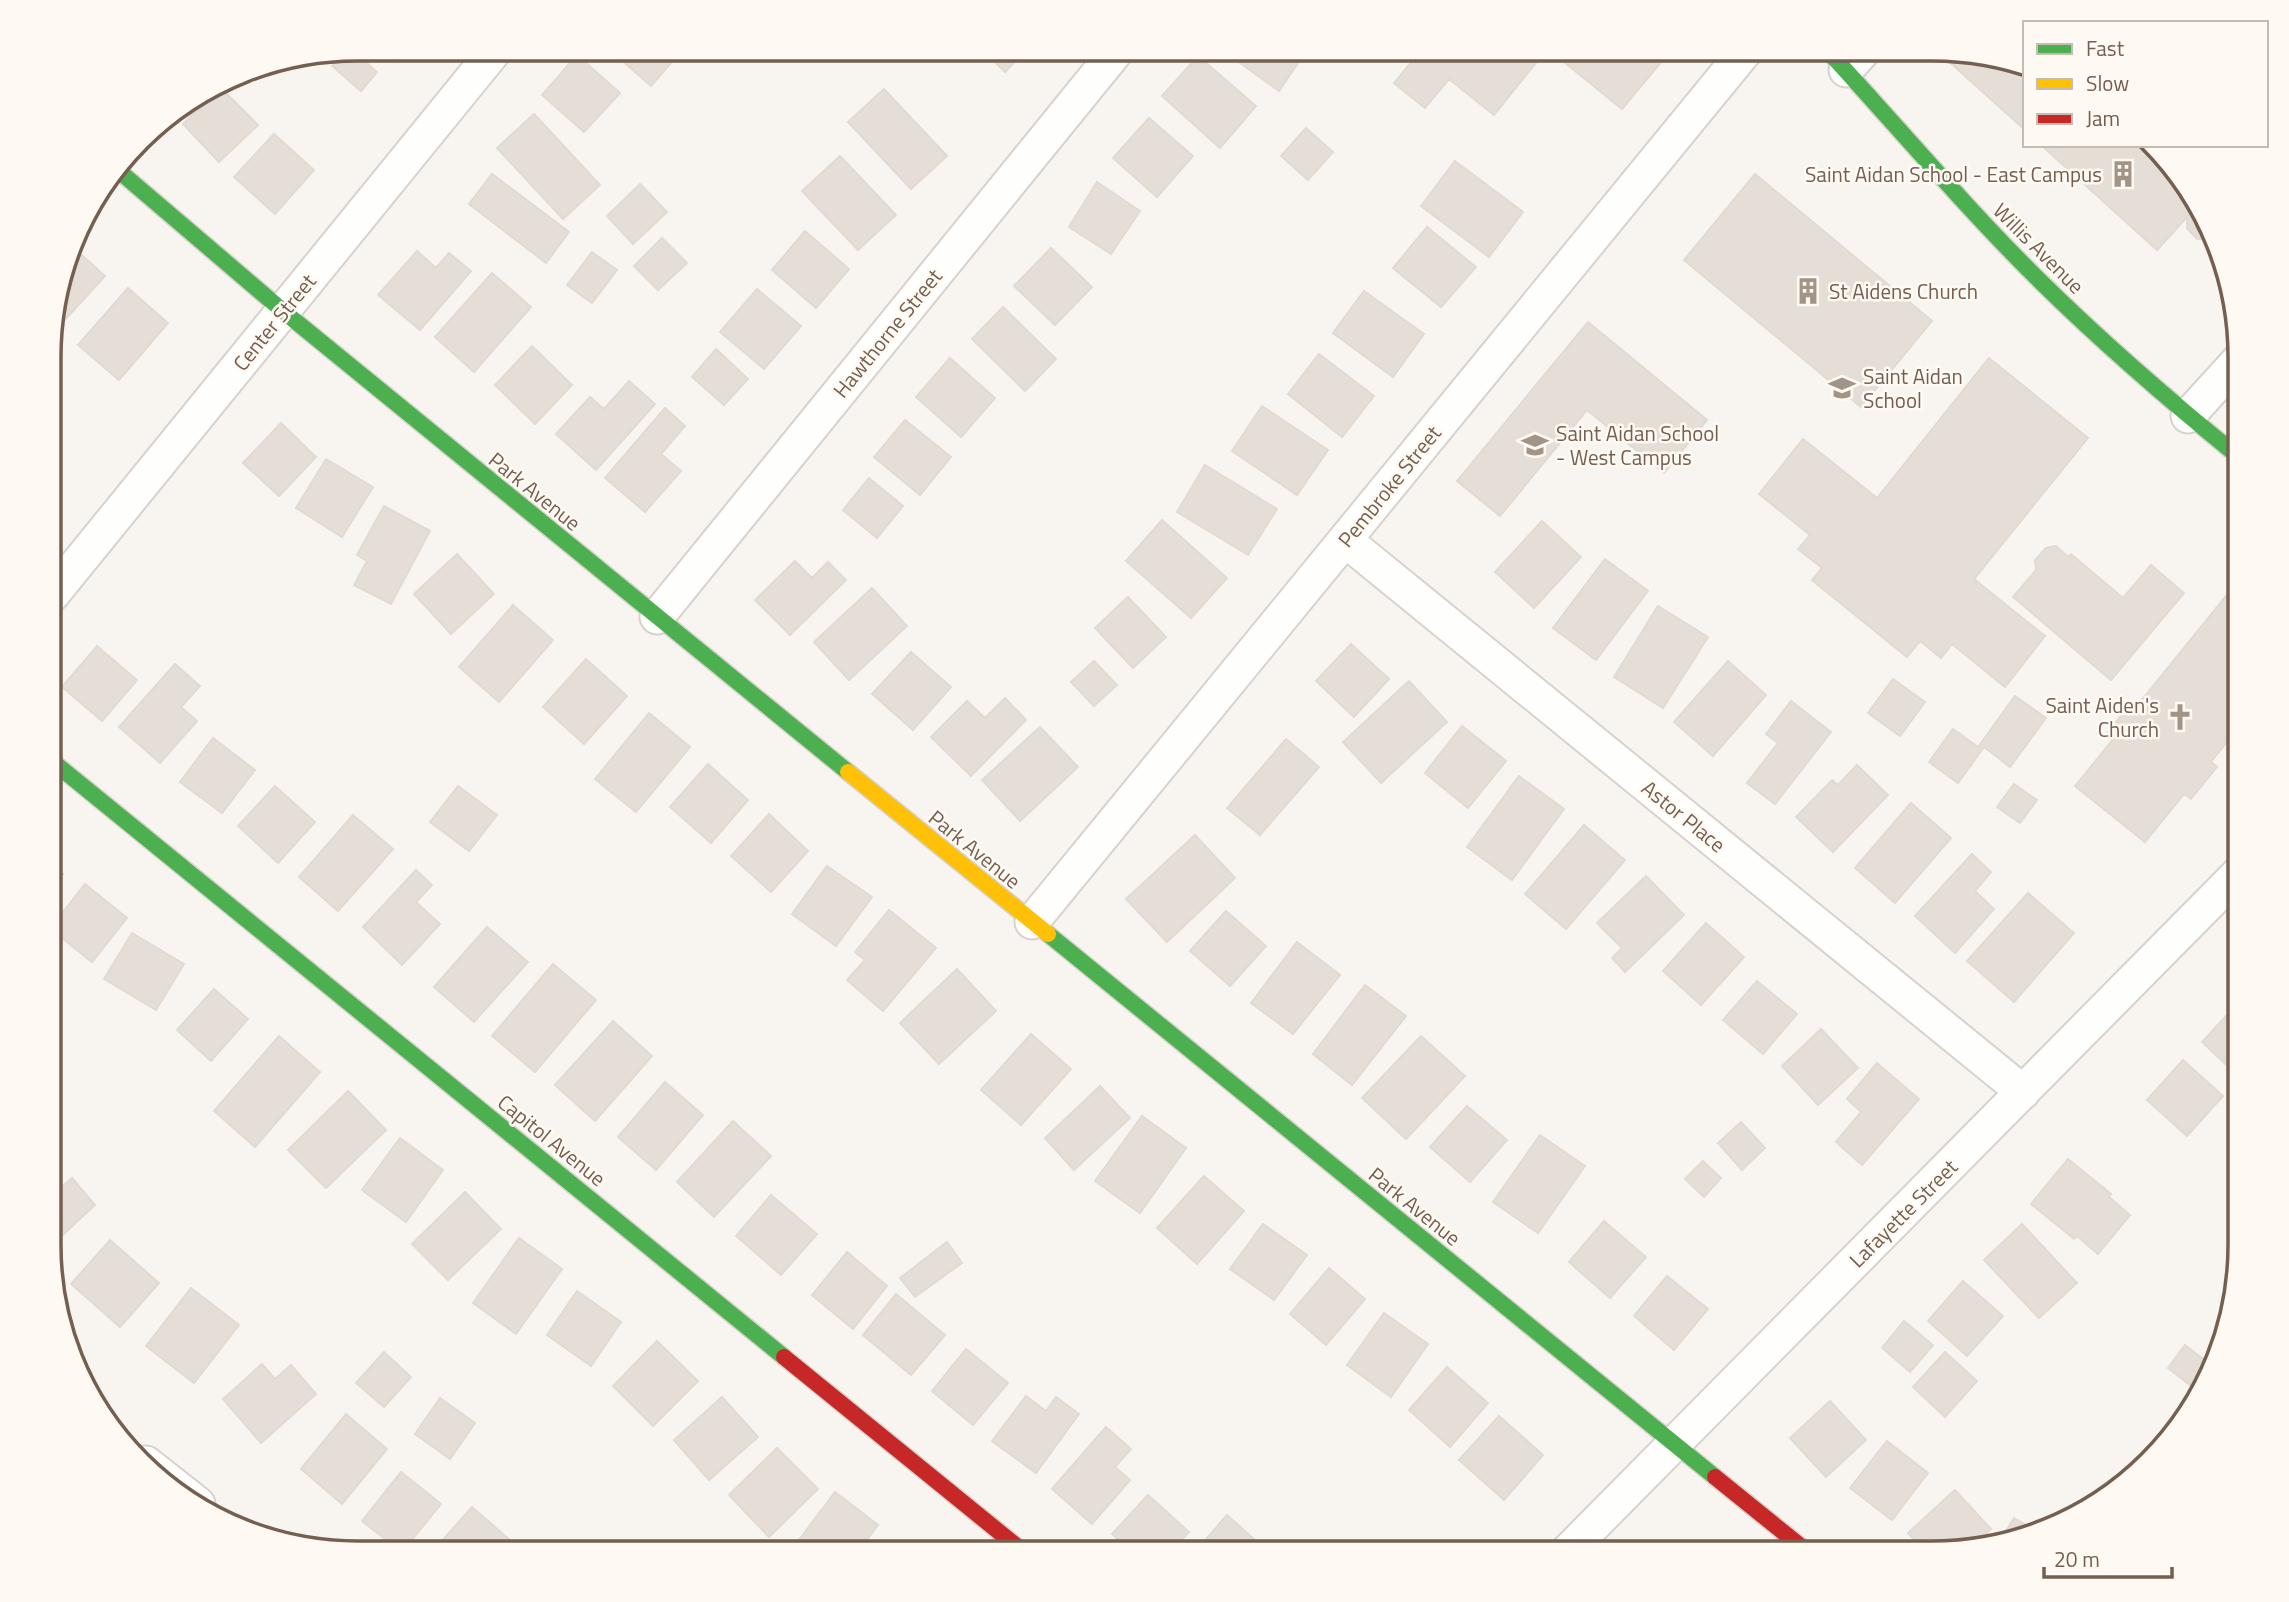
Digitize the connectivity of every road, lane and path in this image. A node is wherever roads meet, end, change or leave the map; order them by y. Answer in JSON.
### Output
{"nodes":[{"id":1,"x":486,"y":61,"type":"edge"},
{"id":2,"x":1108,"y":61,"type":"edge"},
{"id":3,"x":1737,"y":61,"type":"edge"},
{"id":4,"x":1850,"y":61,"type":"edge"},
{"id":5,"x":124,"y":175,"type":"edge"},
{"id":6,"x":283,"y":312,"type":"junction"},
{"id":7,"x":2228,"y":372,"type":"edge"},
{"id":8,"x":2188,"y":416,"type":"junction"},
{"id":9,"x":2228,"y":448,"type":"edge"},
{"id":10,"x":1345,"y":540,"type":"junction"},
{"id":11,"x":61,"y":585,"type":"edge"},
{"id":12,"x":657,"y":618,"type":"junction"},
{"id":13,"x":61,"y":768,"type":"edge"},
{"id":14,"x":2228,"y":884,"type":"edge"},
{"id":15,"x":1032,"y":922,"type":"junction"},
{"id":16,"x":2023,"y":1092,"type":"junction"},
{"id":17,"x":1675,"y":1444,"type":"junction"},
{"id":18,"x":1010,"y":1541,"type":"edge"},
{"id":19,"x":1578,"y":1541,"type":"edge"},
{"id":20,"x":1794,"y":1541,"type":"edge"}],
"edges":[{"from":1,"to":6,"type":"street","name":"Center Street"},
{"from":2,"to":12,"type":"street","name":"Hawthorne Street"},
{"from":3,"to":10,"type":"street","name":"Pembroke Street"},
{"from":4,"to":8,"type":"street","name":"Willis Avenue"},
{"from":5,"to":6,"type":"street","name":"Park Avenue"},
{"from":6,"to":11,"type":"street","name":"Center Street"},
{"from":6,"to":12,"type":"street","name":"Park Avenue"},
{"from":7,"to":8,"type":"street"},
{"from":8,"to":9,"type":"street","name":"Willis Avenue"},
{"from":10,"to":15,"type":"street","name":"Pembroke Street"},
{"from":10,"to":16,"type":"street","name":"Astor Place"},
{"from":12,"to":15,"type":"street","name":"Park Avenue"},
{"from":13,"to":18,"type":"street","name":"Capitol Avenue"},
{"from":14,"to":16,"type":"street","name":"Lafayette Street"},
{"from":15,"to":17,"type":"street","name":"Park Avenue"},
{"from":16,"to":17,"type":"street","name":"Lafayette Street"},
{"from":17,"to":19,"type":"street","name":"Lafayette Street"},
{"from":17,"to":20,"type":"street","name":"Park Avenue"}]}
